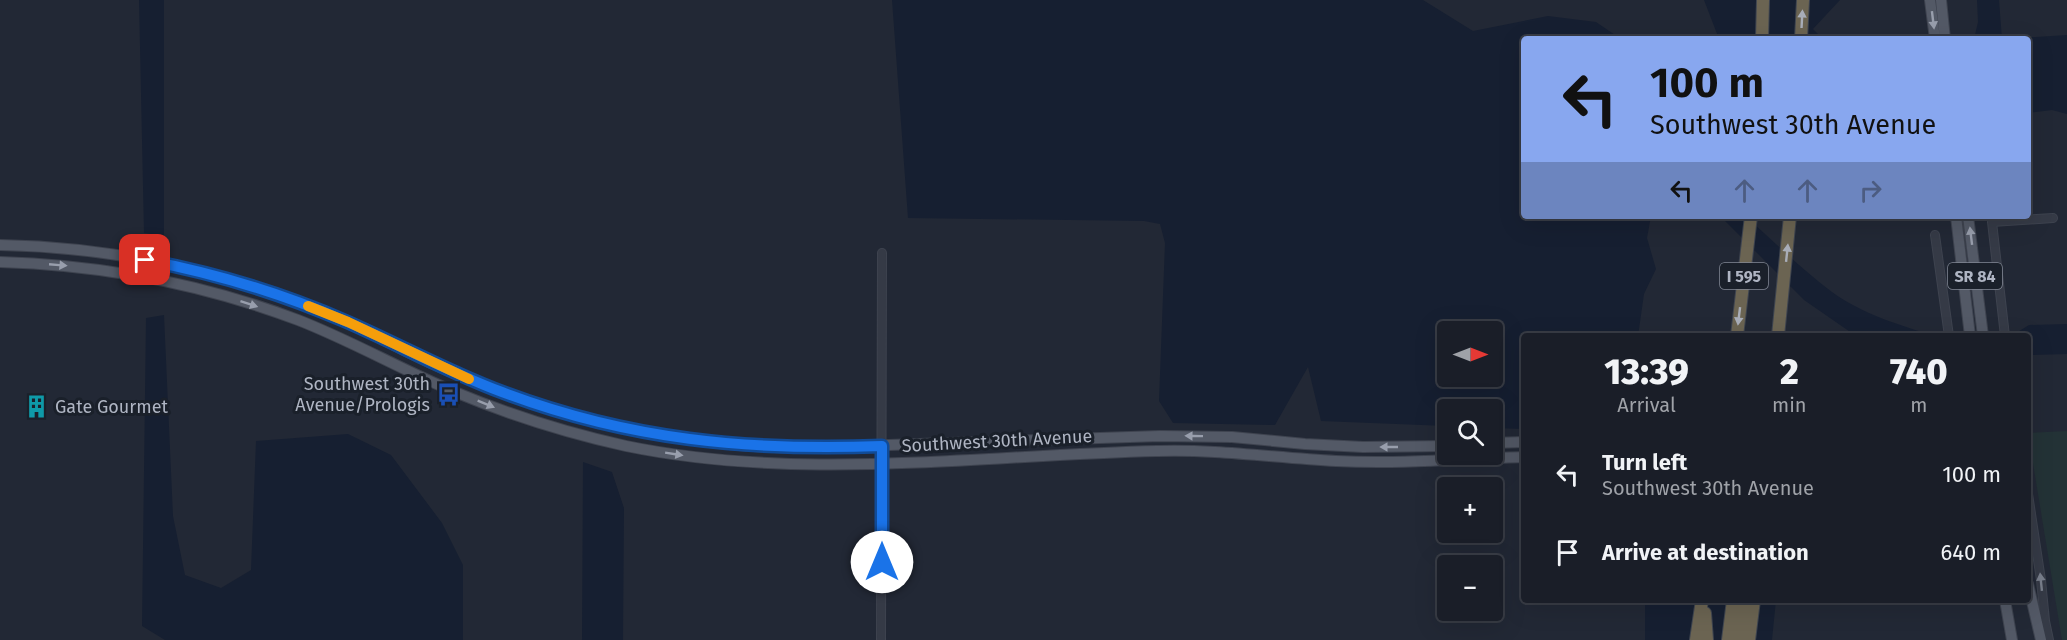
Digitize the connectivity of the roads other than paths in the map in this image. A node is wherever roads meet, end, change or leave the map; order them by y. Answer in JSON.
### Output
{"nodes":[{"id":1,"x":1763,"y":0,"type":"edge"},
{"id":2,"x":1803,"y":0,"type":"edge"},
{"id":3,"x":1930,"y":0,"type":"edge"},
{"id":4,"x":1941,"y":0,"type":"edge"},
{"id":5,"x":1762,"y":36,"type":"edge"},
{"id":6,"x":1801,"y":36,"type":"edge"},
{"id":7,"x":1935,"y":36,"type":"edge"},
{"id":8,"x":1945,"y":36,"type":"edge"},
{"id":9,"x":2053,"y":218,"type":"dead end"},
{"id":10,"x":1750,"y":219,"type":"edge"},
{"id":11,"x":1790,"y":219,"type":"edge"},
{"id":12,"x":1956,"y":219,"type":"edge"},
{"id":13,"x":1968,"y":219,"type":"edge"},
{"id":14,"x":1935,"y":236,"type":"dead end"},
{"id":15,"x":0,"y":244,"type":"edge"},
{"id":16,"x":882,"y":253,"type":"dead end"},
{"id":17,"x":0,"y":262,"type":"edge"},
{"id":18,"x":1737,"y":333,"type":"edge"},
{"id":19,"x":1778,"y":333,"type":"edge"},
{"id":20,"x":1949,"y":333,"type":"edge"},
{"id":21,"x":1970,"y":333,"type":"edge"},
{"id":22,"x":1983,"y":333,"type":"edge"},
{"id":23,"x":2005,"y":333,"type":"edge"},
{"id":24,"x":1108,"y":438,"type":"junction"},
{"id":25,"x":1521,"y":442,"type":"edge"},
{"id":26,"x":1503,"y":443,"type":"edge"},
{"id":27,"x":882,"y":446,"type":"junction"},
{"id":28,"x":1437,"y":446,"type":"edge"},
{"id":29,"x":1109,"y":453,"type":"junction"},
{"id":30,"x":1521,"y":457,"type":"edge"},
{"id":31,"x":882,"y":464,"type":"junction"},
{"id":32,"x":2031,"y":514,"type":"edge"},
{"id":33,"x":2031,"y":596,"type":"edge"},
{"id":34,"x":1702,"y":603,"type":"edge"},
{"id":35,"x":1703,"y":603,"type":"edge"},
{"id":36,"x":1733,"y":603,"type":"edge"},
{"id":37,"x":1743,"y":603,"type":"edge"},
{"id":38,"x":1754,"y":603,"type":"edge"},
{"id":39,"x":2004,"y":603,"type":"edge"},
{"id":40,"x":881,"y":640,"type":"edge"},
{"id":41,"x":1696,"y":640,"type":"edge"},
{"id":42,"x":1707,"y":640,"type":"edge"},
{"id":43,"x":1728,"y":640,"type":"edge"},
{"id":44,"x":1738,"y":640,"type":"edge"},
{"id":45,"x":1749,"y":640,"type":"edge"},
{"id":46,"x":2012,"y":640,"type":"edge"},
{"id":47,"x":2042,"y":640,"type":"edge"},
{"id":48,"x":2049,"y":640,"type":"edge"}],
"edges":[{"from":1,"to":5,"type":"highway"},
{"from":6,"to":2,"type":"highway","one_way":true},
{"from":3,"to":7,"type":"main road","one_way":true},
{"from":4,"to":8,"type":"main road"},
{"from":9,"to":23,"type":"street"},
{"from":10,"to":18,"type":"highway","number":"I 595","one_way":true},
{"from":19,"to":11,"type":"highway","number":"I 595","one_way":true},
{"from":12,"to":21,"type":"main road","number":"SR 84"},
{"from":22,"to":13,"type":"main road","number":"SR 84","one_way":true},
{"from":14,"to":20,"type":"street"},
{"from":15,"to":27,"type":"main road","name":"Southwest 30th Avenue"},
{"from":16,"to":27,"type":"street"},
{"from":17,"to":31,"type":"main road","name":"Southwest 30th Avenue","one_way":true},
{"from":24,"to":27,"type":"main road","name":"Southwest 30th Avenue"},
{"from":28,"to":24,"type":"main road","name":"Southwest 30th Avenue","one_way":true},
{"from":24,"to":29,"type":"main road"},
{"from":25,"to":26,"type":"main road"},
{"from":27,"to":31,"type":"street"},
{"from":29,"to":30,"type":"main road","name":"Southwest 30th Avenue"},
{"from":29,"to":31,"type":"main road","name":"Southwest 30th Avenue"},
{"from":31,"to":40,"type":"street"},
{"from":48,"to":32,"type":"street","one_way":true},
{"from":33,"to":47,"type":"main road"},
{"from":34,"to":41,"type":"highway"},
{"from":35,"to":42,"type":"highway"},
{"from":36,"to":43,"type":"highway"},
{"from":37,"to":44,"type":"highway"},
{"from":38,"to":45,"type":"highway"},
{"from":39,"to":46,"type":"main road"}]}
